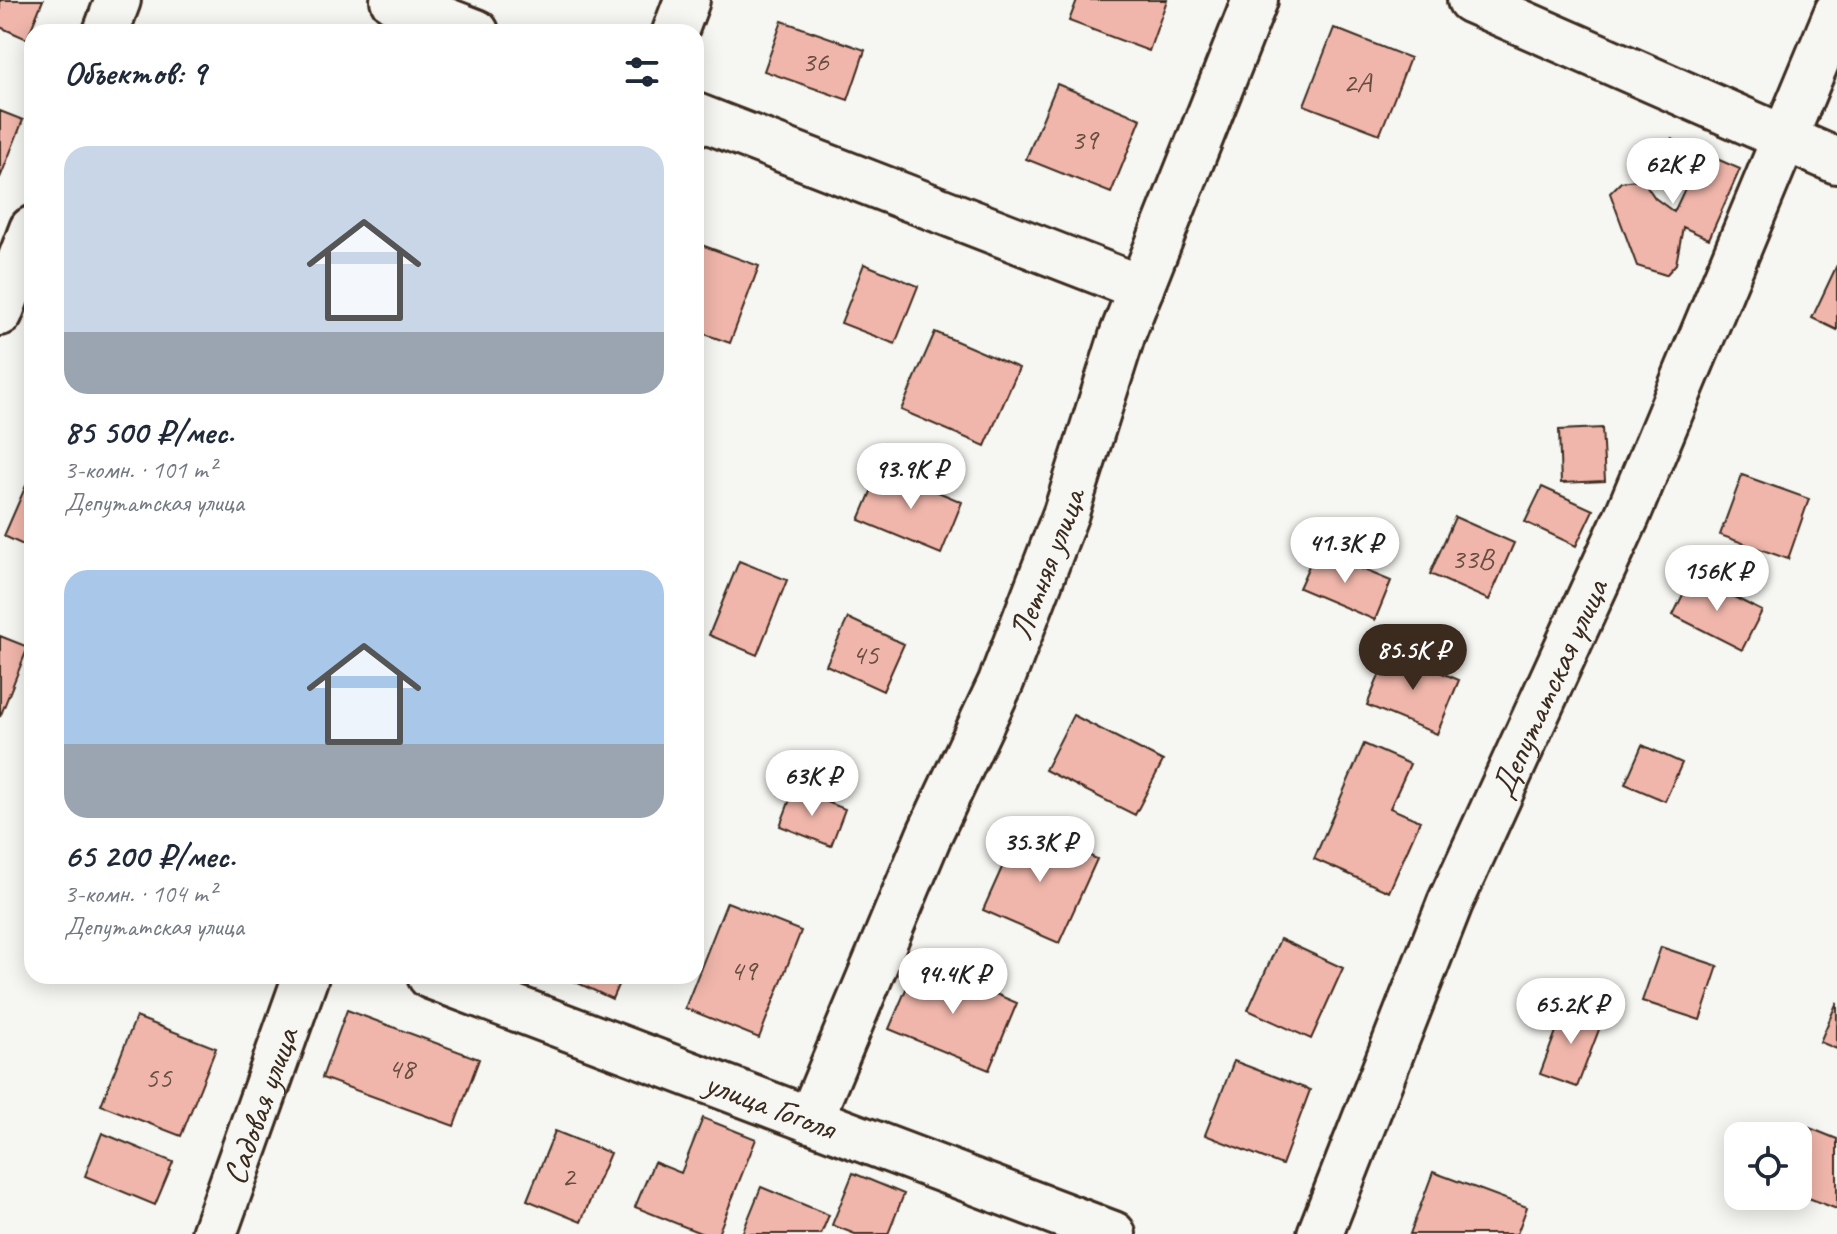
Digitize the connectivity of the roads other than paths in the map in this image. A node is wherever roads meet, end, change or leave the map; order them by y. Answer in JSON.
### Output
{"nodes":[{"id":1,"x":118,"y":0,"type":"edge"},
{"id":2,"x":393,"y":0,"type":"edge"},
{"id":3,"x":687,"y":0,"type":"edge"},
{"id":4,"x":1255,"y":0,"type":"edge"},
{"id":5,"x":1470,"y":0,"type":"edge"},
{"id":6,"x":1837,"y":12,"type":"edge"},
{"id":7,"x":109,"y":24,"type":"edge"},
{"id":8,"x":455,"y":24,"type":"edge"},
{"id":9,"x":678,"y":24,"type":"edge"},
{"id":10,"x":704,"y":119,"type":"edge"},
{"id":11,"x":1784,"y":138,"type":"junction"},
{"id":12,"x":1837,"y":161,"type":"edge"},
{"id":13,"x":24,"y":250,"type":"edge"},
{"id":14,"x":1141,"y":288,"type":"junction"},
{"id":15,"x":0,"y":313,"type":"edge"},
{"id":16,"x":303,"y":984,"type":"edge"},
{"id":17,"x":451,"y":984,"type":"edge"},
{"id":18,"x":810,"y":1120,"type":"junction"},
{"id":19,"x":214,"y":1234,"type":"edge"},
{"id":20,"x":1113,"y":1234,"type":"edge"},
{"id":21,"x":1320,"y":1234,"type":"edge"}],
"edges":[{"from":1,"to":7,"type":"street"},
{"from":2,"to":8,"type":"street"},
{"from":3,"to":9,"type":"street"},
{"from":4,"to":14,"type":"street","name":"Летняя улица"},
{"from":5,"to":11,"type":"street"},
{"from":6,"to":11,"type":"street","name":"Депутатская улица"},
{"from":10,"to":14,"type":"street"},
{"from":11,"to":12,"type":"street"},
{"from":11,"to":21,"type":"street","name":"Депутатская улица"},
{"from":13,"to":15,"type":"street"},
{"from":14,"to":18,"type":"street","name":"Летняя улица"},
{"from":16,"to":19,"type":"street","name":"Садовая улица"},
{"from":17,"to":18,"type":"street","name":"улица Гоголя"},
{"from":18,"to":20,"type":"street","name":"улица Гоголя"}]}
